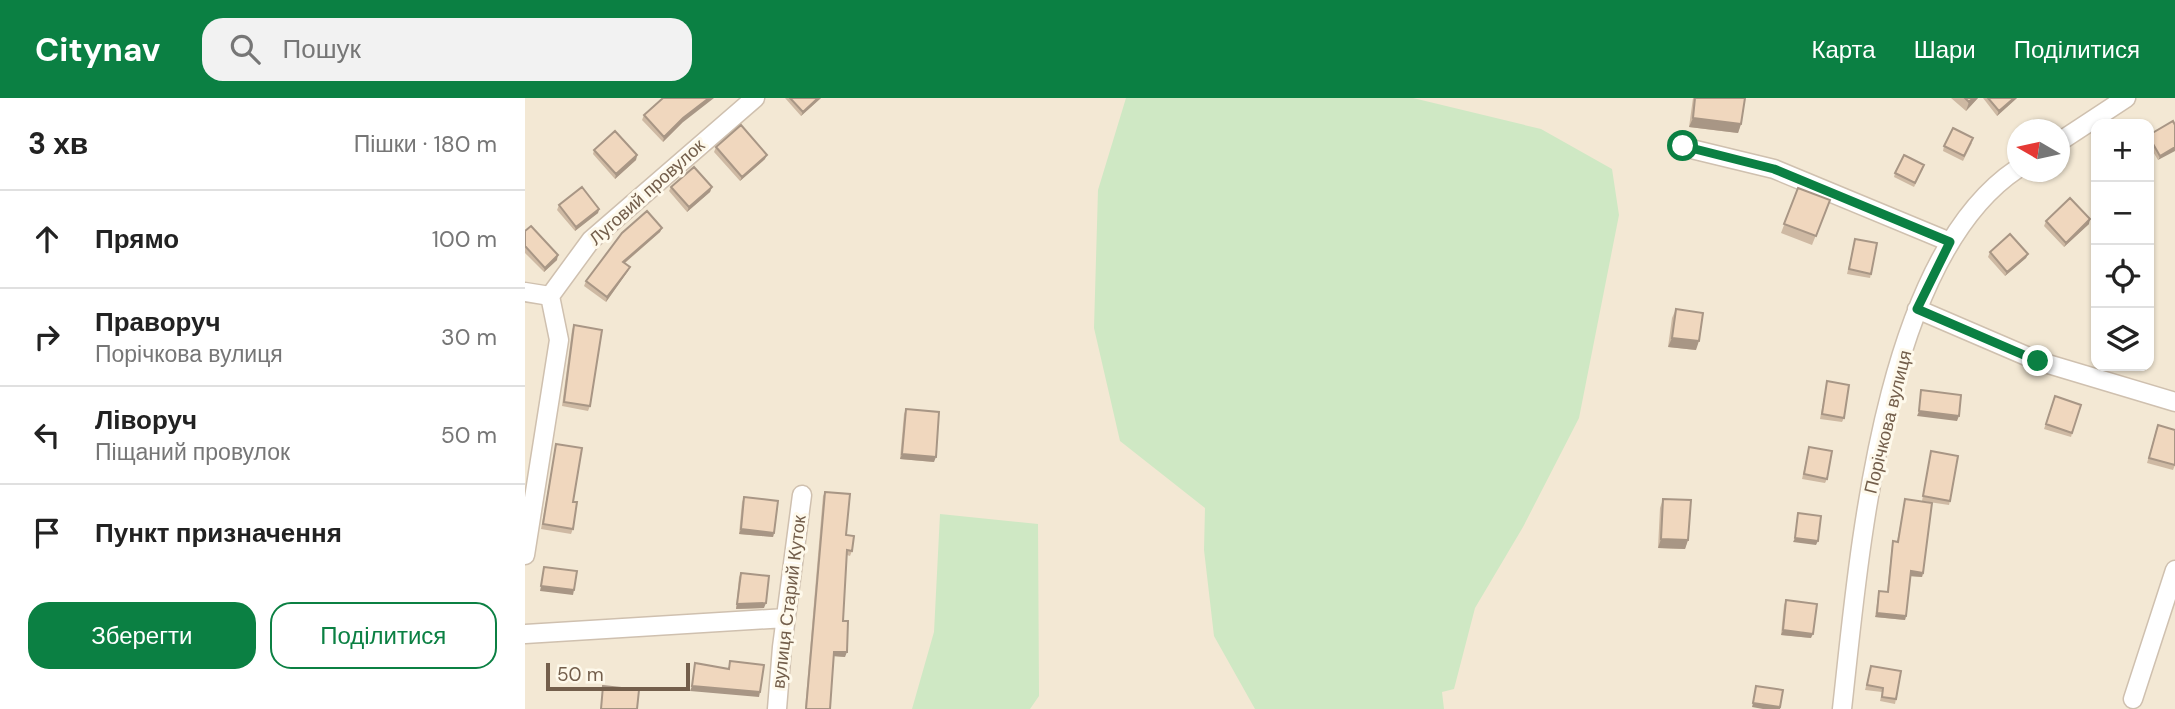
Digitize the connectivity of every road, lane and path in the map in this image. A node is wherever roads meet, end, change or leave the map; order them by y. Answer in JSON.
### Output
{"nodes":[{"id":1,"x":755,"y":98,"type":"edge"},
{"id":2,"x":2126,"y":98,"type":"edge"},
{"id":3,"x":2070,"y":135,"type":"edge"},
{"id":4,"x":1683,"y":146,"type":"dead end"},
{"id":5,"x":2007,"y":176,"type":"edge"},
{"id":6,"x":1950,"y":242,"type":"junction"},
{"id":7,"x":525,"y":292,"type":"edge"},
{"id":8,"x":550,"y":296,"type":"junction"},
{"id":9,"x":1917,"y":309,"type":"junction"},
{"id":10,"x":2175,"y":402,"type":"edge"},
{"id":11,"x":802,"y":495,"type":"dead end"},
{"id":12,"x":525,"y":555,"type":"edge"},
{"id":13,"x":2175,"y":570,"type":"edge"},
{"id":14,"x":786,"y":618,"type":"junction"},
{"id":15,"x":525,"y":634,"type":"edge"},
{"id":16,"x":2133,"y":699,"type":"dead end"},
{"id":17,"x":777,"y":709,"type":"edge"},
{"id":18,"x":1842,"y":709,"type":"edge"}],
"edges":[{"from":1,"to":8,"type":"street","name":"Луговий провулок"},
{"from":2,"to":3,"type":"street"},
{"from":4,"to":6,"type":"street"},
{"from":5,"to":6,"type":"street","name":"Порічкова вулиця"},
{"from":6,"to":9,"type":"street","name":"Порічкова вулиця"},
{"from":7,"to":8,"type":"street"},
{"from":8,"to":12,"type":"street"},
{"from":9,"to":10,"type":"street"},
{"from":9,"to":18,"type":"street","name":"Порічкова вулиця"},
{"from":11,"to":14,"type":"street","name":"вулиця Старий Куток"},
{"from":13,"to":16,"type":"street"},
{"from":14,"to":15,"type":"street"},
{"from":14,"to":17,"type":"street","name":"вулиця Старий Куток"}]}
